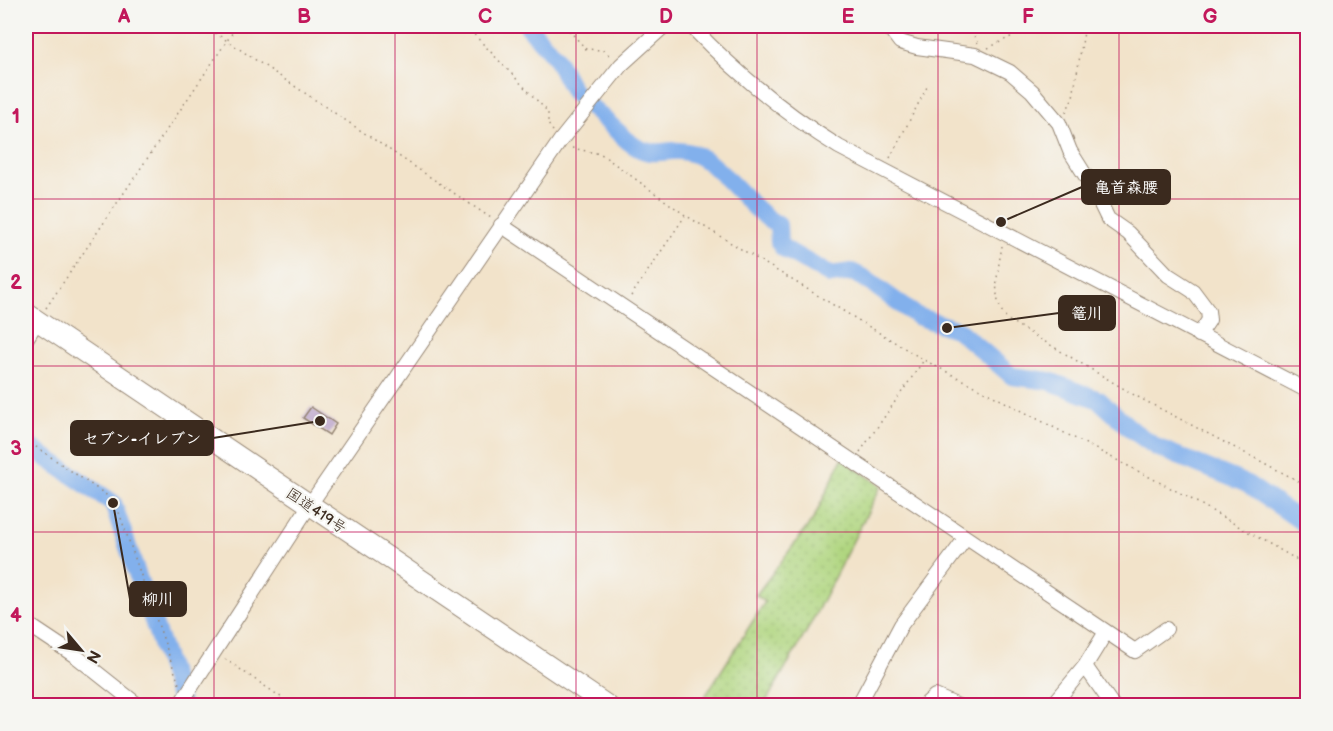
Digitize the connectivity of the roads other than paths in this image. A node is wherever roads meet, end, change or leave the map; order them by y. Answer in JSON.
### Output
{"nodes":[{"id":1,"x":664,"y":26,"type":"edge"},
{"id":2,"x":691,"y":26,"type":"edge"},
{"id":3,"x":888,"y":26,"type":"edge"},
{"id":4,"x":501,"y":225,"type":"junction"},
{"id":5,"x":31,"y":317,"type":"edge"},
{"id":6,"x":1199,"y":335,"type":"junction"},
{"id":7,"x":26,"y":339,"type":"edge"},
{"id":8,"x":1308,"y":391,"type":"edge"},
{"id":9,"x":309,"y":506,"type":"junction"},
{"id":10,"x":965,"y":539,"type":"junction"},
{"id":11,"x":26,"y":623,"type":"edge"},
{"id":12,"x":1166,"y":629,"type":"dead end"},
{"id":13,"x":1106,"y":632,"type":"junction"},
{"id":14,"x":1085,"y":666,"type":"junction"},
{"id":15,"x":140,"y":705,"type":"edge"},
{"id":16,"x":178,"y":705,"type":"edge"},
{"id":17,"x":608,"y":705,"type":"edge"},
{"id":18,"x":858,"y":705,"type":"edge"},
{"id":19,"x":924,"y":705,"type":"edge"},
{"id":20,"x":958,"y":705,"type":"edge"},
{"id":21,"x":1052,"y":705,"type":"edge"},
{"id":22,"x":1113,"y":705,"type":"edge"}],
"edges":[{"from":1,"to":4,"type":"street"},
{"from":2,"to":6,"type":"street"},
{"from":3,"to":6,"type":"street"},
{"from":4,"to":9,"type":"street"},
{"from":4,"to":10,"type":"street"},
{"from":5,"to":7,"type":"street"},
{"from":5,"to":9,"type":"highway","name":"国道419号"},
{"from":6,"to":8,"type":"street"},
{"from":9,"to":16,"type":"street"},
{"from":9,"to":17,"type":"highway","name":"国道419号"},
{"from":10,"to":13,"type":"street"},
{"from":10,"to":18,"type":"street"},
{"from":11,"to":15,"type":"street"},
{"from":12,"to":13,"type":"street"},
{"from":13,"to":14,"type":"street"},
{"from":14,"to":21,"type":"street"},
{"from":14,"to":22,"type":"street"},
{"from":19,"to":20,"type":"street"}]}
